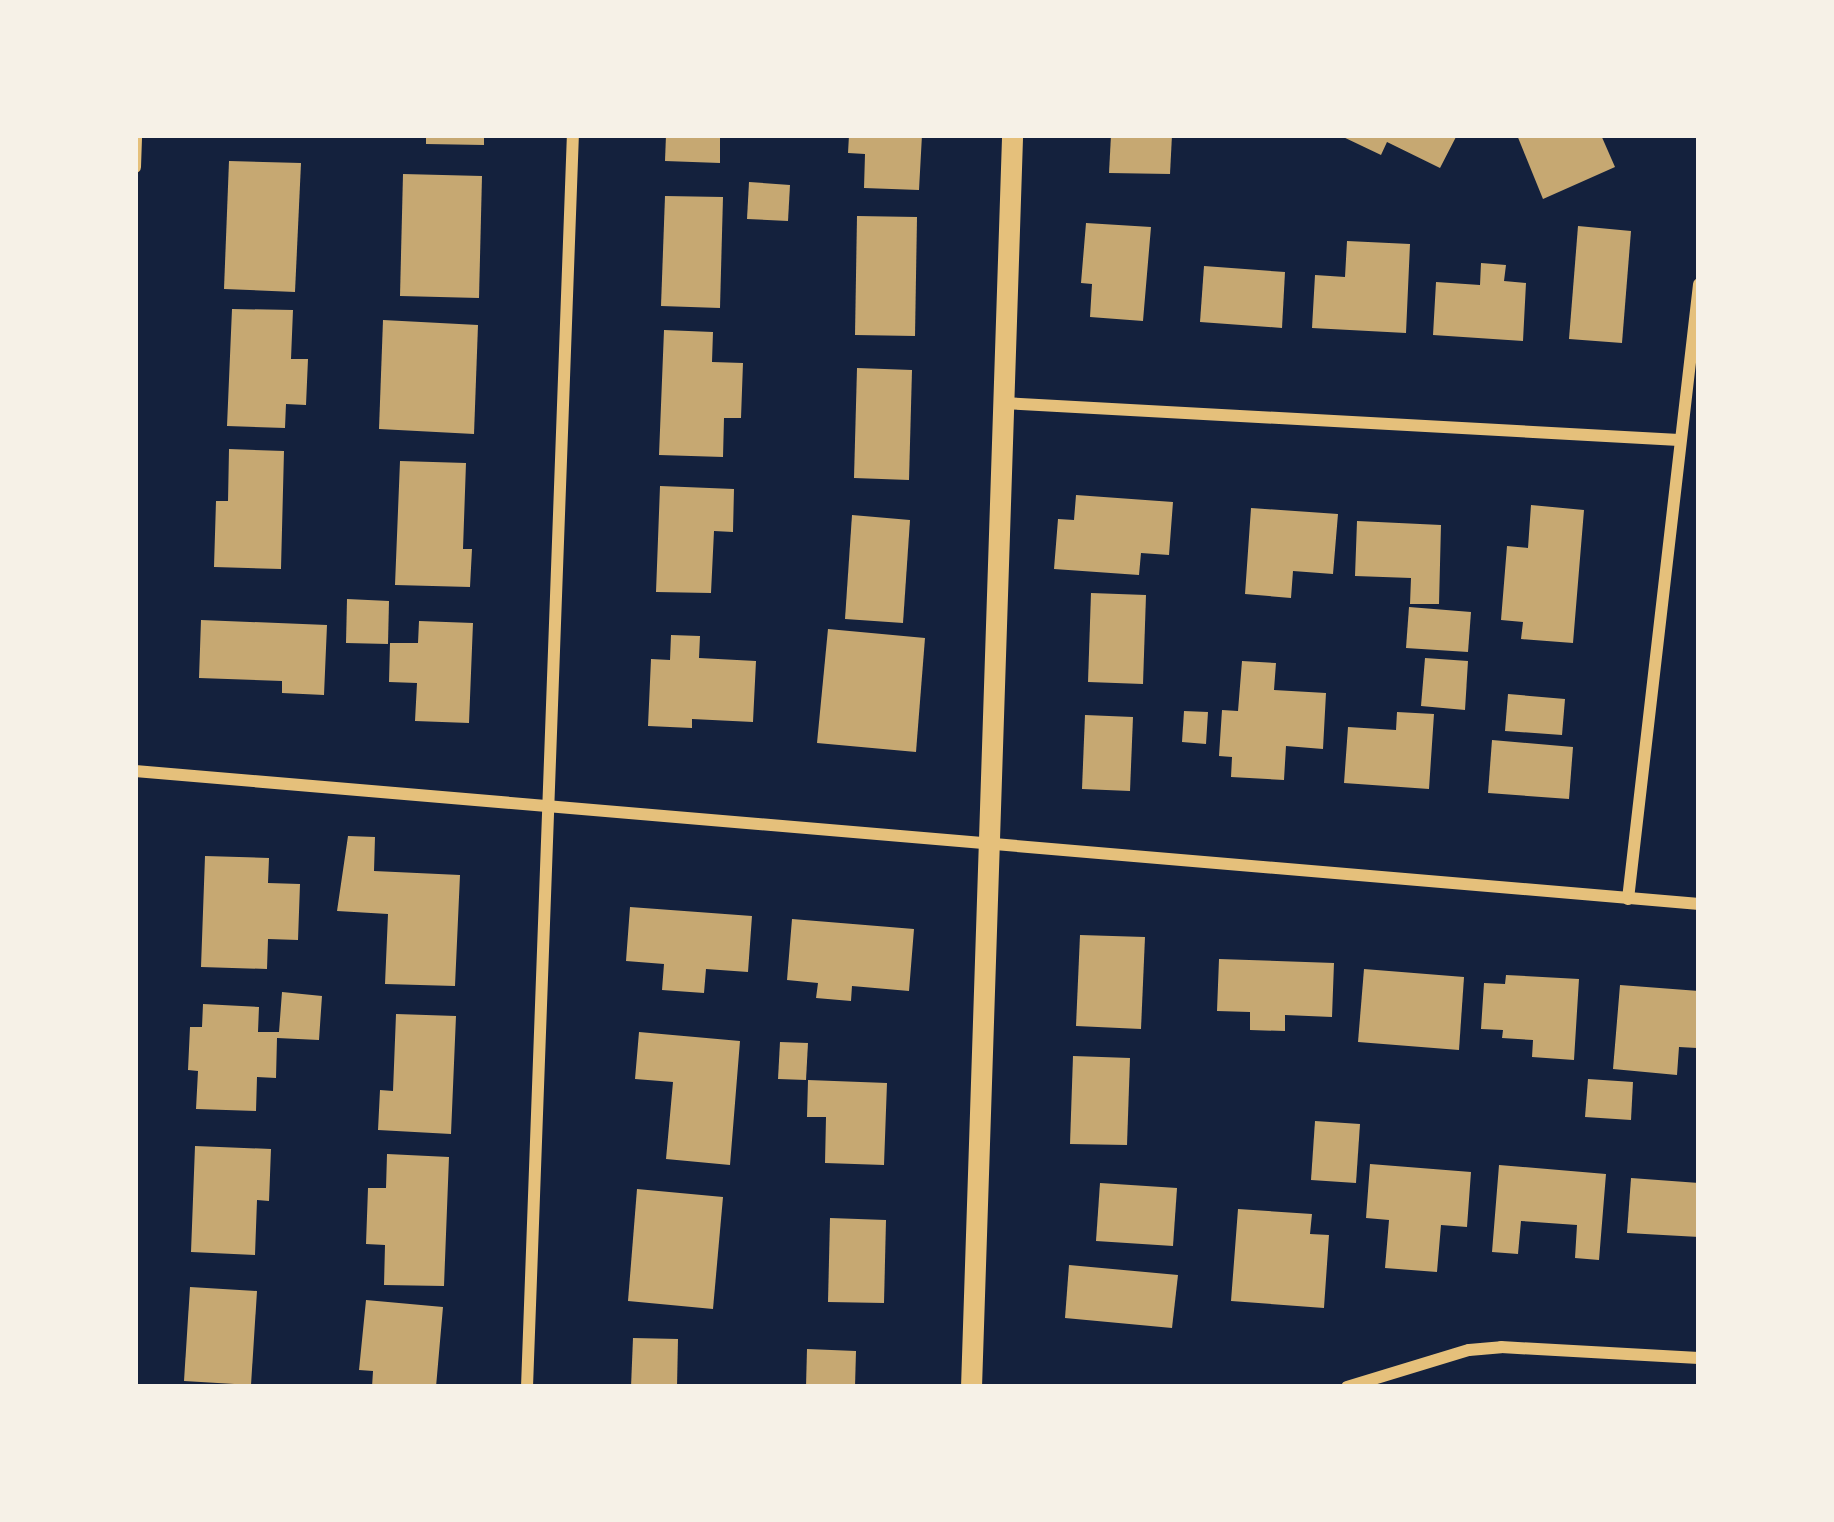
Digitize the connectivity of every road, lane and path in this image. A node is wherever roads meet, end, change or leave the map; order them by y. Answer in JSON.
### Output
{"nodes":[{"id":1,"x":136,"y":135,"type":"edge"},
{"id":2,"x":573,"y":135,"type":"edge"},
{"id":3,"x":1012,"y":135,"type":"edge"},
{"id":4,"x":135,"y":167,"type":"edge"},
{"id":5,"x":1699,"y":284,"type":"edge"},
{"id":6,"x":1003,"y":404,"type":"junction"},
{"id":7,"x":1679,"y":440,"type":"junction"},
{"id":8,"x":135,"y":771,"type":"edge"},
{"id":9,"x":551,"y":809,"type":"junction"},
{"id":10,"x":989,"y":847,"type":"junction"},
{"id":11,"x":1628,"y":899,"type":"junction"},
{"id":12,"x":1699,"y":904,"type":"edge"},
{"id":13,"x":1699,"y":1358,"type":"edge"},
{"id":14,"x":527,"y":1387,"type":"edge"},
{"id":15,"x":970,"y":1387,"type":"edge"},
{"id":16,"x":1347,"y":1387,"type":"edge"}],
"edges":[{"from":1,"to":4,"type":"street"},
{"from":2,"to":9,"type":"street"},
{"from":3,"to":6,"type":"street"},
{"from":5,"to":7,"type":"street"},
{"from":6,"to":7,"type":"street"},
{"from":6,"to":10,"type":"street"},
{"from":7,"to":11,"type":"street"},
{"from":8,"to":9,"type":"street"},
{"from":9,"to":10,"type":"street"},
{"from":9,"to":14,"type":"street"},
{"from":10,"to":11,"type":"street"},
{"from":10,"to":15,"type":"street"},
{"from":11,"to":12,"type":"street"},
{"from":13,"to":16,"type":"street"}]}
